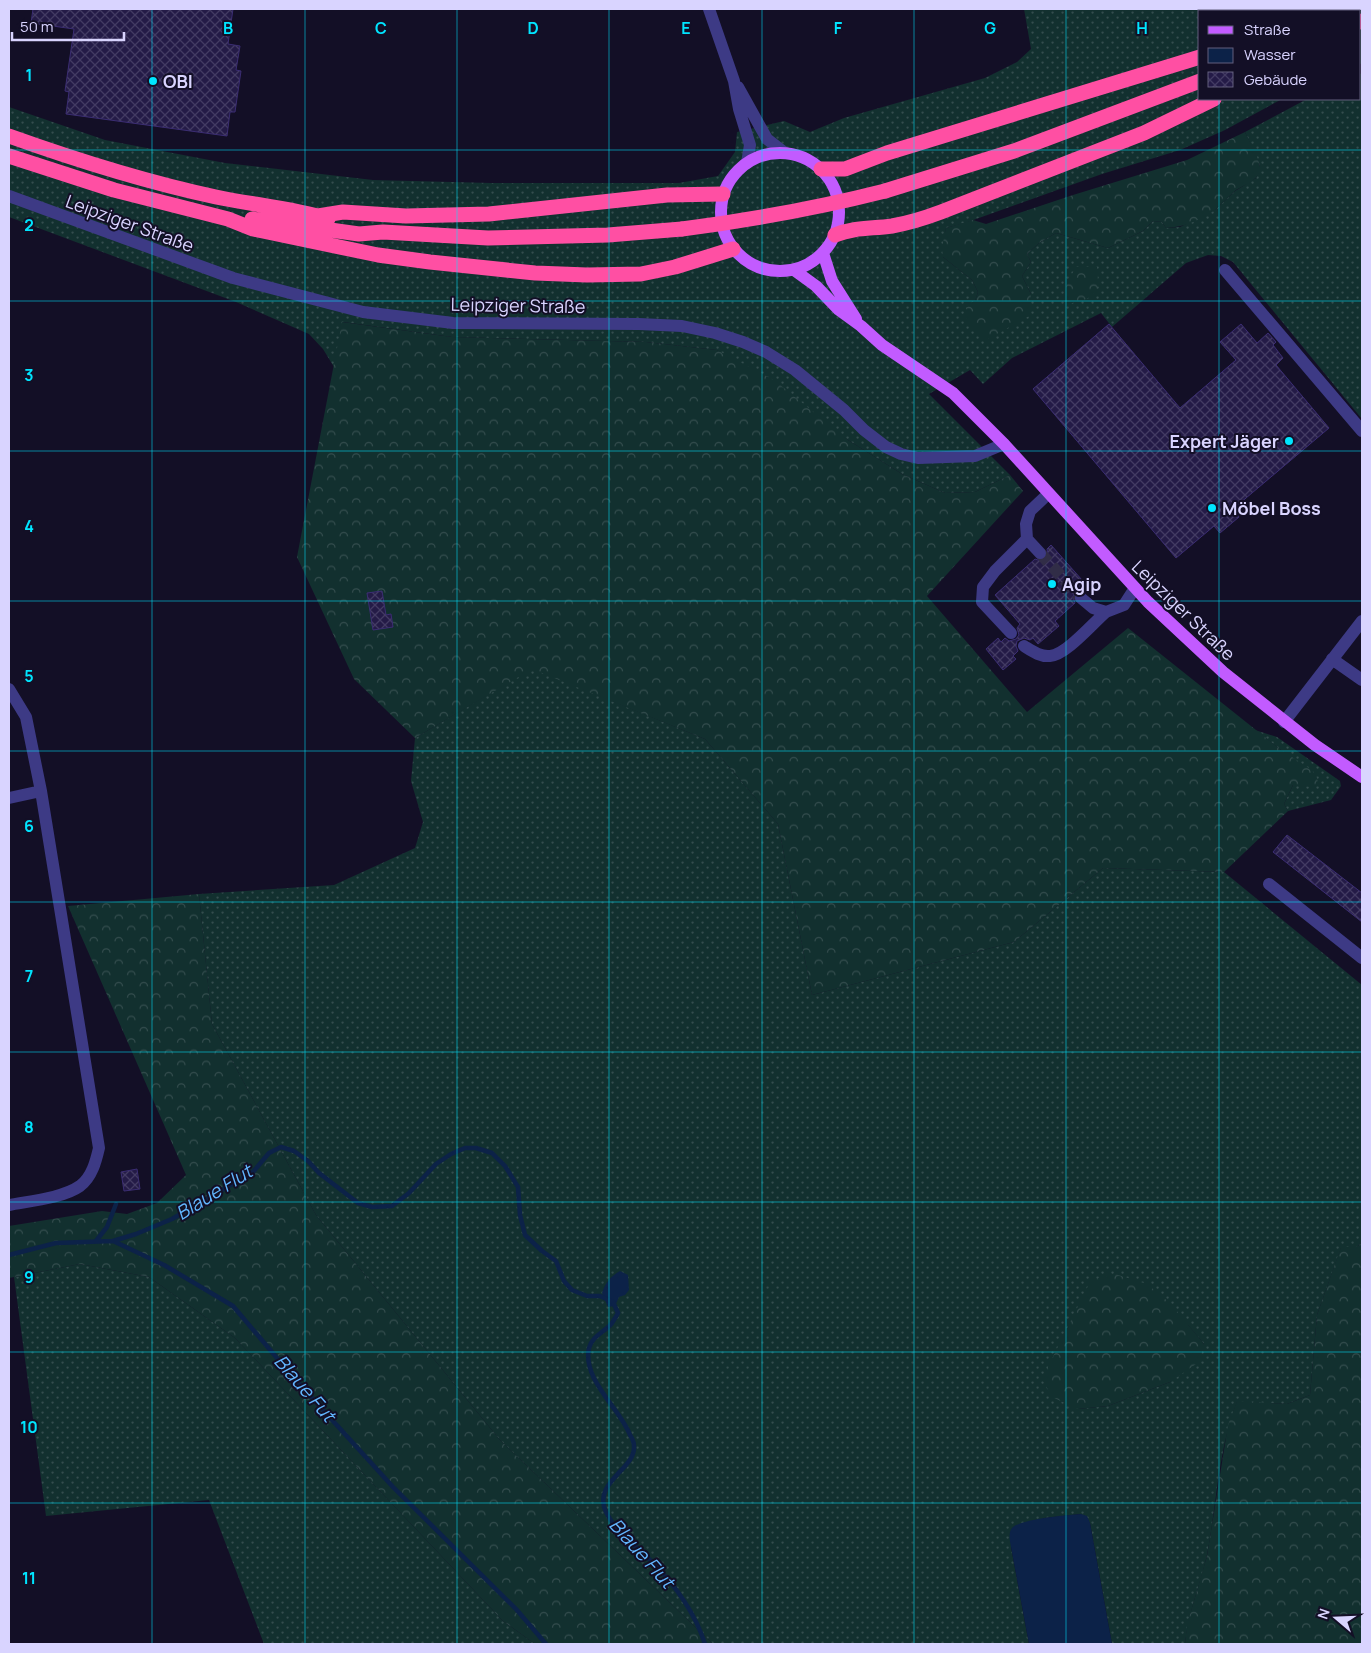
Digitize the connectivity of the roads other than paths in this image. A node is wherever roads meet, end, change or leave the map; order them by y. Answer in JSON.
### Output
{"nodes":[{"id":1,"x":709,"y":9,"type":"edge"},
{"id":2,"x":1198,"y":58,"type":"edge"},
{"id":3,"x":734,"y":81,"type":"junction"},
{"id":4,"x":1198,"y":81,"type":"edge"},
{"id":5,"x":1212,"y":100,"type":"edge"},
{"id":6,"x":9,"y":136,"type":"edge"},
{"id":7,"x":784,"y":153,"type":"junction"},
{"id":8,"x":9,"y":156,"type":"edge"},
{"id":9,"x":747,"y":163,"type":"junction"},
{"id":10,"x":821,"y":169,"type":"junction"},
{"id":11,"x":723,"y":194,"type":"junction"},
{"id":12,"x":9,"y":196,"type":"edge"},
{"id":13,"x":318,"y":216,"type":"junction"},
{"id":14,"x":228,"y":219,"type":"junction"},
{"id":15,"x":383,"y":232,"type":"junction"},
{"id":16,"x":835,"y":235,"type":"junction"},
{"id":17,"x":733,"y":249,"type":"junction"},
{"id":18,"x":824,"y":253,"type":"junction"},
{"id":19,"x":794,"y":270,"type":"junction"},
{"id":20,"x":1225,"y":270,"type":"dead end"},
{"id":21,"x":861,"y":326,"type":"junction"},
{"id":22,"x":1362,"y":431,"type":"edge"},
{"id":23,"x":1004,"y":444,"type":"junction"},
{"id":24,"x":1048,"y":494,"type":"junction"},
{"id":25,"x":1027,"y":539,"type":"junction"},
{"id":26,"x":1040,"y":553,"type":"tunnel mouth"},
{"id":27,"x":1135,"y":588,"type":"junction"},
{"id":28,"x":1081,"y":598,"type":"tunnel mouth"},
{"id":29,"x":1106,"y":612,"type":"junction"},
{"id":30,"x":1362,"y":620,"type":"edge"},
{"id":31,"x":1011,"y":633,"type":"dead end"},
{"id":32,"x":1024,"y":646,"type":"dead end"},
{"id":33,"x":1332,"y":659,"type":"junction"},
{"id":34,"x":1362,"y":680,"type":"edge"},
{"id":35,"x":9,"y":689,"type":"edge"},
{"id":36,"x":1284,"y":722,"type":"junction"},
{"id":37,"x":1362,"y":777,"type":"edge"},
{"id":38,"x":41,"y":791,"type":"junction"},
{"id":39,"x":9,"y":798,"type":"edge"},
{"id":40,"x":1269,"y":884,"type":"dead end"},
{"id":41,"x":1362,"y":958,"type":"edge"},
{"id":42,"x":9,"y":1206,"type":"edge"}],
"edges":[{"from":1,"to":3,"type":"street"},
{"from":2,"to":10,"type":"highway"},
{"from":3,"to":7,"type":"street"},
{"from":3,"to":9,"type":"street"},
{"from":4,"to":15,"type":"highway","bridge":true},
{"from":5,"to":16,"type":"highway"},
{"from":6,"to":13,"type":"highway"},
{"from":7,"to":9,"type":"main road"},
{"from":7,"to":10,"type":"main road"},
{"from":8,"to":14,"type":"highway"},
{"from":9,"to":11,"type":"main road"},
{"from":10,"to":16,"type":"main road"},
{"from":11,"to":13,"type":"highway"},
{"from":11,"to":17,"type":"main road"},
{"from":12,"to":23,"type":"street","name":"Leipziger Straße"},
{"from":13,"to":15,"type":"highway"},
{"from":14,"to":15,"type":"highway"},
{"from":14,"to":17,"type":"highway"},
{"from":16,"to":18,"type":"main road"},
{"from":17,"to":19,"type":"main road"},
{"from":18,"to":19,"type":"main road"},
{"from":18,"to":21,"type":"main road","name":"Leipziger Straße"},
{"from":19,"to":21,"type":"main road","name":"Leipziger Straße"},
{"from":20,"to":22,"type":"street"},
{"from":21,"to":23,"type":"main road","name":"Leipziger Straße"},
{"from":23,"to":24,"type":"main road","name":"Leipziger Straße"},
{"from":24,"to":25,"type":"street"},
{"from":24,"to":27,"type":"main road","name":"Leipziger Straße"},
{"from":25,"to":26,"type":"street"},
{"from":25,"to":31,"type":"street"},
{"from":27,"to":29,"type":"street"},
{"from":27,"to":36,"type":"main road","name":"Leipziger Straße"},
{"from":28,"to":29,"type":"street"},
{"from":29,"to":32,"type":"street"},
{"from":30,"to":33,"type":"street"},
{"from":33,"to":34,"type":"street"},
{"from":33,"to":36,"type":"street"},
{"from":35,"to":38,"type":"street"},
{"from":36,"to":37,"type":"main road","name":"Leipziger Straße"},
{"from":38,"to":39,"type":"street"},
{"from":38,"to":42,"type":"street"},
{"from":40,"to":41,"type":"street"}]}
